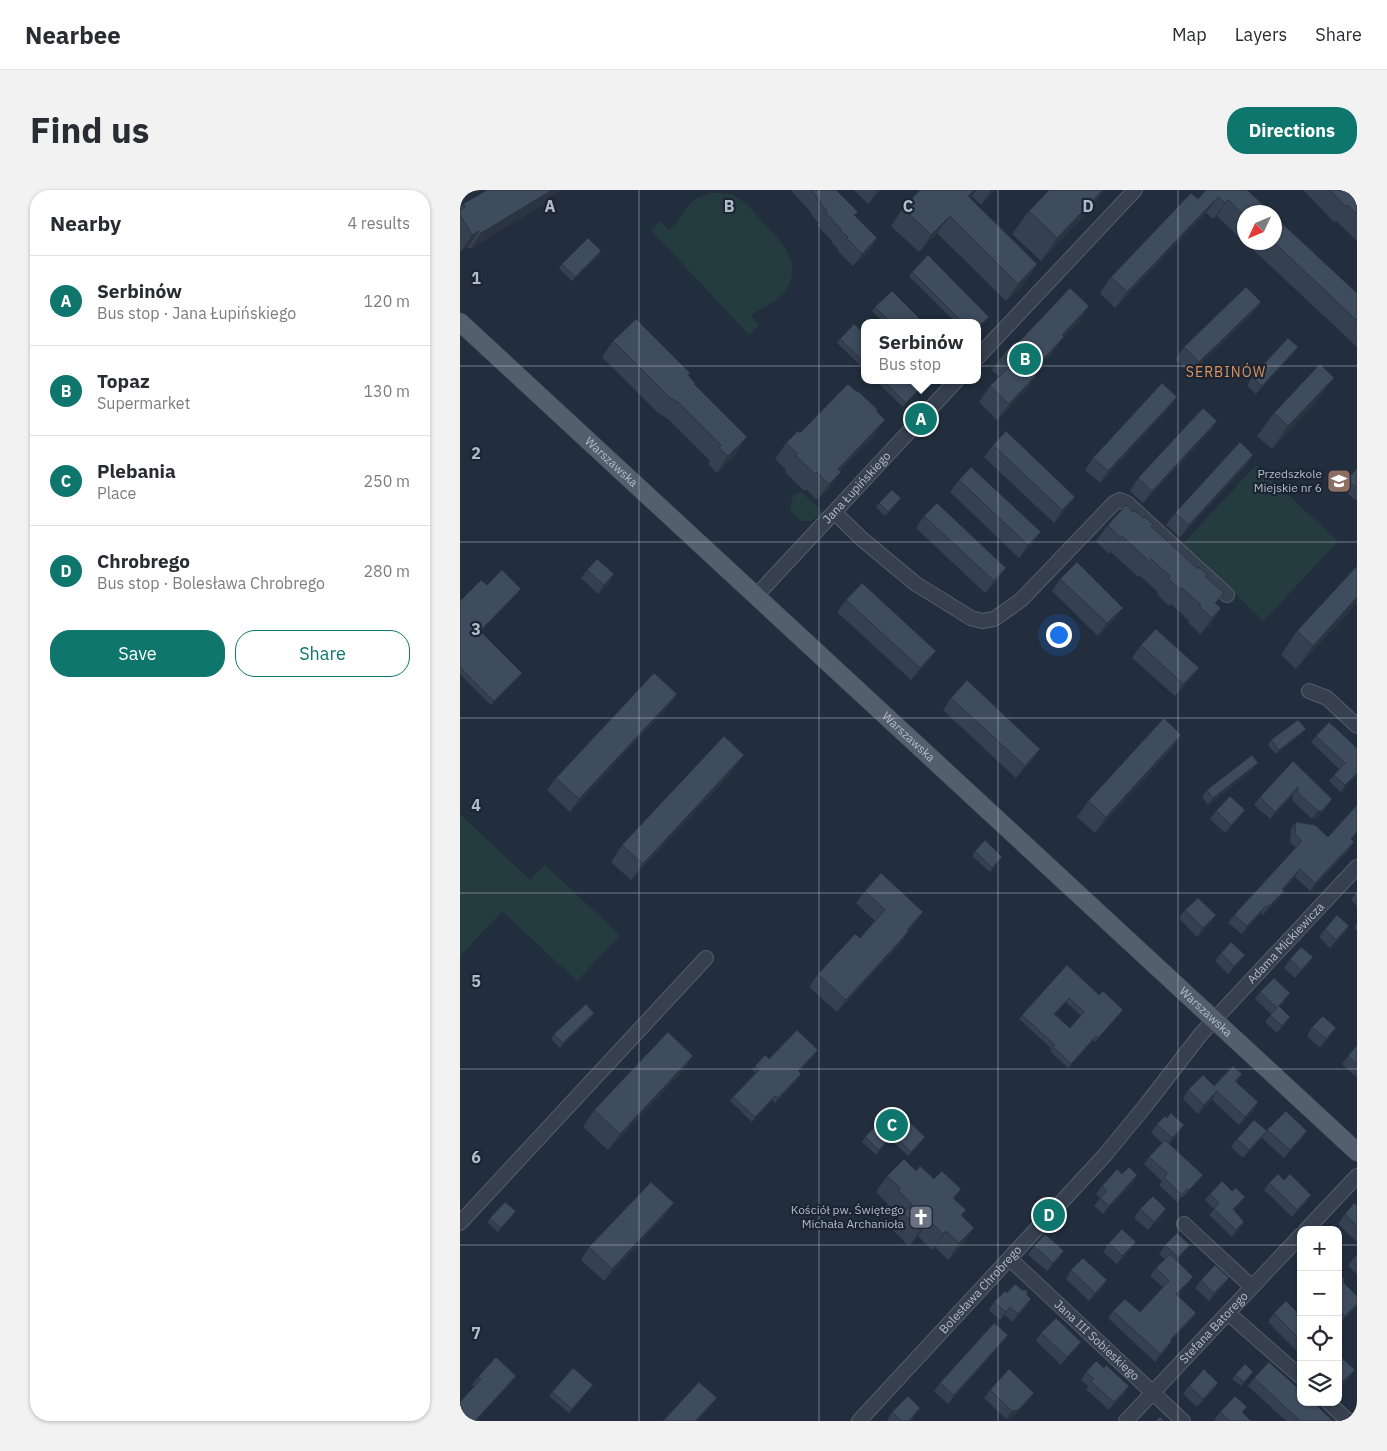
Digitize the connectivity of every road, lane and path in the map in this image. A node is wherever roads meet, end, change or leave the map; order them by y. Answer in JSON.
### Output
{"nodes":[{"id":1,"x":1135,"y":190,"type":"edge"},
{"id":2,"x":460,"y":322,"type":"edge"},
{"id":3,"x":981,"y":354,"type":"edge"},
{"id":4,"x":953,"y":384,"type":"edge"},
{"id":5,"x":835,"y":513,"type":"junction"},
{"id":6,"x":756,"y":596,"type":"junction"},
{"id":7,"x":1227,"y":596,"type":"dead end"},
{"id":8,"x":1309,"y":692,"type":"dead end"},
{"id":9,"x":1357,"y":726,"type":"edge"},
{"id":10,"x":1357,"y":866,"type":"edge"},
{"id":11,"x":706,"y":958,"type":"dead end"},
{"id":12,"x":1214,"y":1019,"type":"junction"},
{"id":13,"x":1357,"y":1152,"type":"edge"},
{"id":14,"x":1357,"y":1176,"type":"edge"},
{"id":15,"x":460,"y":1223,"type":"edge"},
{"id":16,"x":1184,"y":1224,"type":"dead end"},
{"id":17,"x":1310,"y":1226,"type":"edge"},
{"id":18,"x":1297,"y":1239,"type":"edge"},
{"id":19,"x":1010,"y":1259,"type":"junction"},
{"id":20,"x":1252,"y":1287,"type":"junction"},
{"id":21,"x":1228,"y":1313,"type":"junction"},
{"id":22,"x":1297,"y":1374,"type":"edge"},
{"id":23,"x":1153,"y":1392,"type":"junction"},
{"id":24,"x":1332,"y":1406,"type":"edge"},
{"id":25,"x":859,"y":1421,"type":"edge"},
{"id":26,"x":1126,"y":1421,"type":"edge"},
{"id":27,"x":1183,"y":1421,"type":"edge"},
{"id":28,"x":1348,"y":1421,"type":"edge"}],
"edges":[{"from":1,"to":3,"type":"street"},
{"from":2,"to":6,"type":"main road","name":"Warszawska"},
{"from":4,"to":5,"type":"street","name":"Jana Łupińskiego"},
{"from":5,"to":6,"type":"street","name":"Jana Łupińskiego"},
{"from":5,"to":7,"type":"street"},
{"from":6,"to":12,"type":"main road","name":"Warszawska"},
{"from":8,"to":9,"type":"street"},
{"from":10,"to":12,"type":"street","name":"Adama Mickiewicza"},
{"from":11,"to":15,"type":"street"},
{"from":12,"to":13,"type":"main road","name":"Warszawska"},
{"from":12,"to":19,"type":"street","name":"Bolesława Chrobrego"},
{"from":14,"to":17,"type":"street"},
{"from":16,"to":20,"type":"street"},
{"from":18,"to":20,"type":"street","name":"Stefana Batorego"},
{"from":19,"to":23,"type":"street","name":"Jana III Sobieskiego"},
{"from":19,"to":25,"type":"street","name":"Bolesława Chrobrego"},
{"from":20,"to":21,"type":"street","name":"Stefana Batorego"},
{"from":21,"to":22,"type":"street"},
{"from":21,"to":23,"type":"street","name":"Stefana Batorego"},
{"from":23,"to":26,"type":"street","name":"Stefana Batorego"},
{"from":23,"to":27,"type":"street","name":"Jana III Sobieskiego"},
{"from":24,"to":28,"type":"street"}]}
